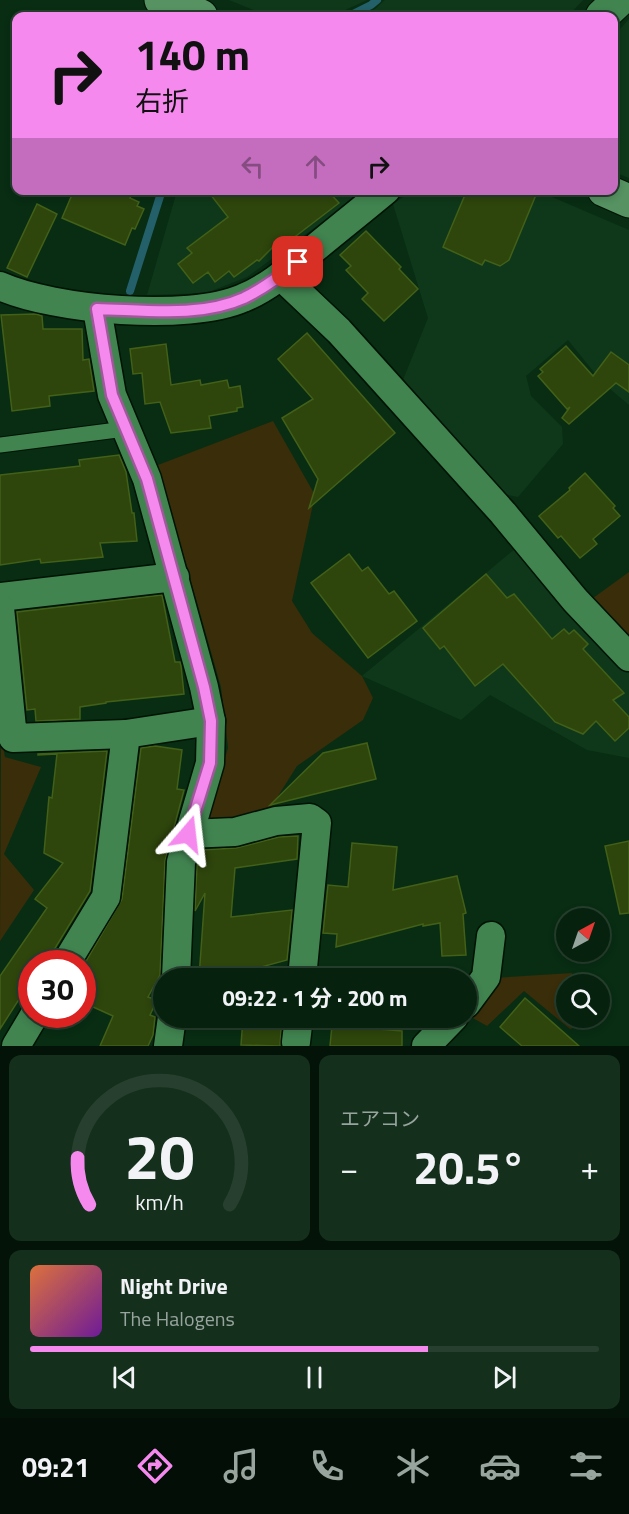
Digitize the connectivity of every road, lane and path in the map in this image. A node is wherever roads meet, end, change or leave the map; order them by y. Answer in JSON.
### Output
{"nodes":[{"id":1,"x":161,"y":0,"type":"edge"},
{"id":2,"x":619,"y":0,"type":"edge"},
{"id":3,"x":191,"y":12,"type":"edge"},
{"id":4,"x":606,"y":12,"type":"edge"},
{"id":5,"x":380,"y":195,"type":"edge"},
{"id":6,"x":281,"y":276,"type":"junction"},
{"id":7,"x":0,"y":286,"type":"edge"},
{"id":8,"x":97,"y":309,"type":"junction"},
{"id":9,"x":125,"y":429,"type":"junction"},
{"id":10,"x":0,"y":445,"type":"edge"},
{"id":11,"x":175,"y":577,"type":"junction"},
{"id":12,"x":0,"y":597,"type":"edge"},
{"id":13,"x":0,"y":608,"type":"edge"},
{"id":14,"x":629,"y":657,"type":"edge"},
{"id":15,"x":211,"y":721,"type":"junction"},
{"id":16,"x":126,"y":734,"type":"junction"},
{"id":17,"x":188,"y":834,"type":"junction"},
{"id":18,"x":491,"y":936,"type":"dead end"},
{"id":19,"x":74,"y":950,"type":"edge"},
{"id":20,"x":176,"y":968,"type":"edge"},
{"id":21,"x":303,"y":968,"type":"edge"},
{"id":22,"x":477,"y":989,"type":"edge"},
{"id":23,"x":27,"y":1028,"type":"edge"},
{"id":24,"x":170,"y":1028,"type":"edge"},
{"id":25,"x":443,"y":1028,"type":"edge"},
{"id":26,"x":16,"y":1046,"type":"edge"},
{"id":27,"x":168,"y":1046,"type":"edge"},
{"id":28,"x":426,"y":1046,"type":"edge"}],
"edges":[{"from":1,"to":3,"type":"highway"},
{"from":2,"to":4,"type":"street"},
{"from":5,"to":6,"type":"street"},
{"from":6,"to":8,"type":"street"},
{"from":6,"to":14,"type":"street"},
{"from":7,"to":8,"type":"street"},
{"from":8,"to":9,"type":"street"},
{"from":9,"to":10,"type":"lane"},
{"from":9,"to":11,"type":"street"},
{"from":11,"to":12,"type":"street"},
{"from":11,"to":15,"type":"street"},
{"from":13,"to":16,"type":"street"},
{"from":15,"to":16,"type":"street"},
{"from":15,"to":17,"type":"street"},
{"from":16,"to":19,"type":"street"},
{"from":17,"to":20,"type":"street"},
{"from":17,"to":21,"type":"street"},
{"from":18,"to":22,"type":"street"},
{"from":23,"to":26,"type":"street"},
{"from":24,"to":27,"type":"street"},
{"from":25,"to":28,"type":"street"}]}
